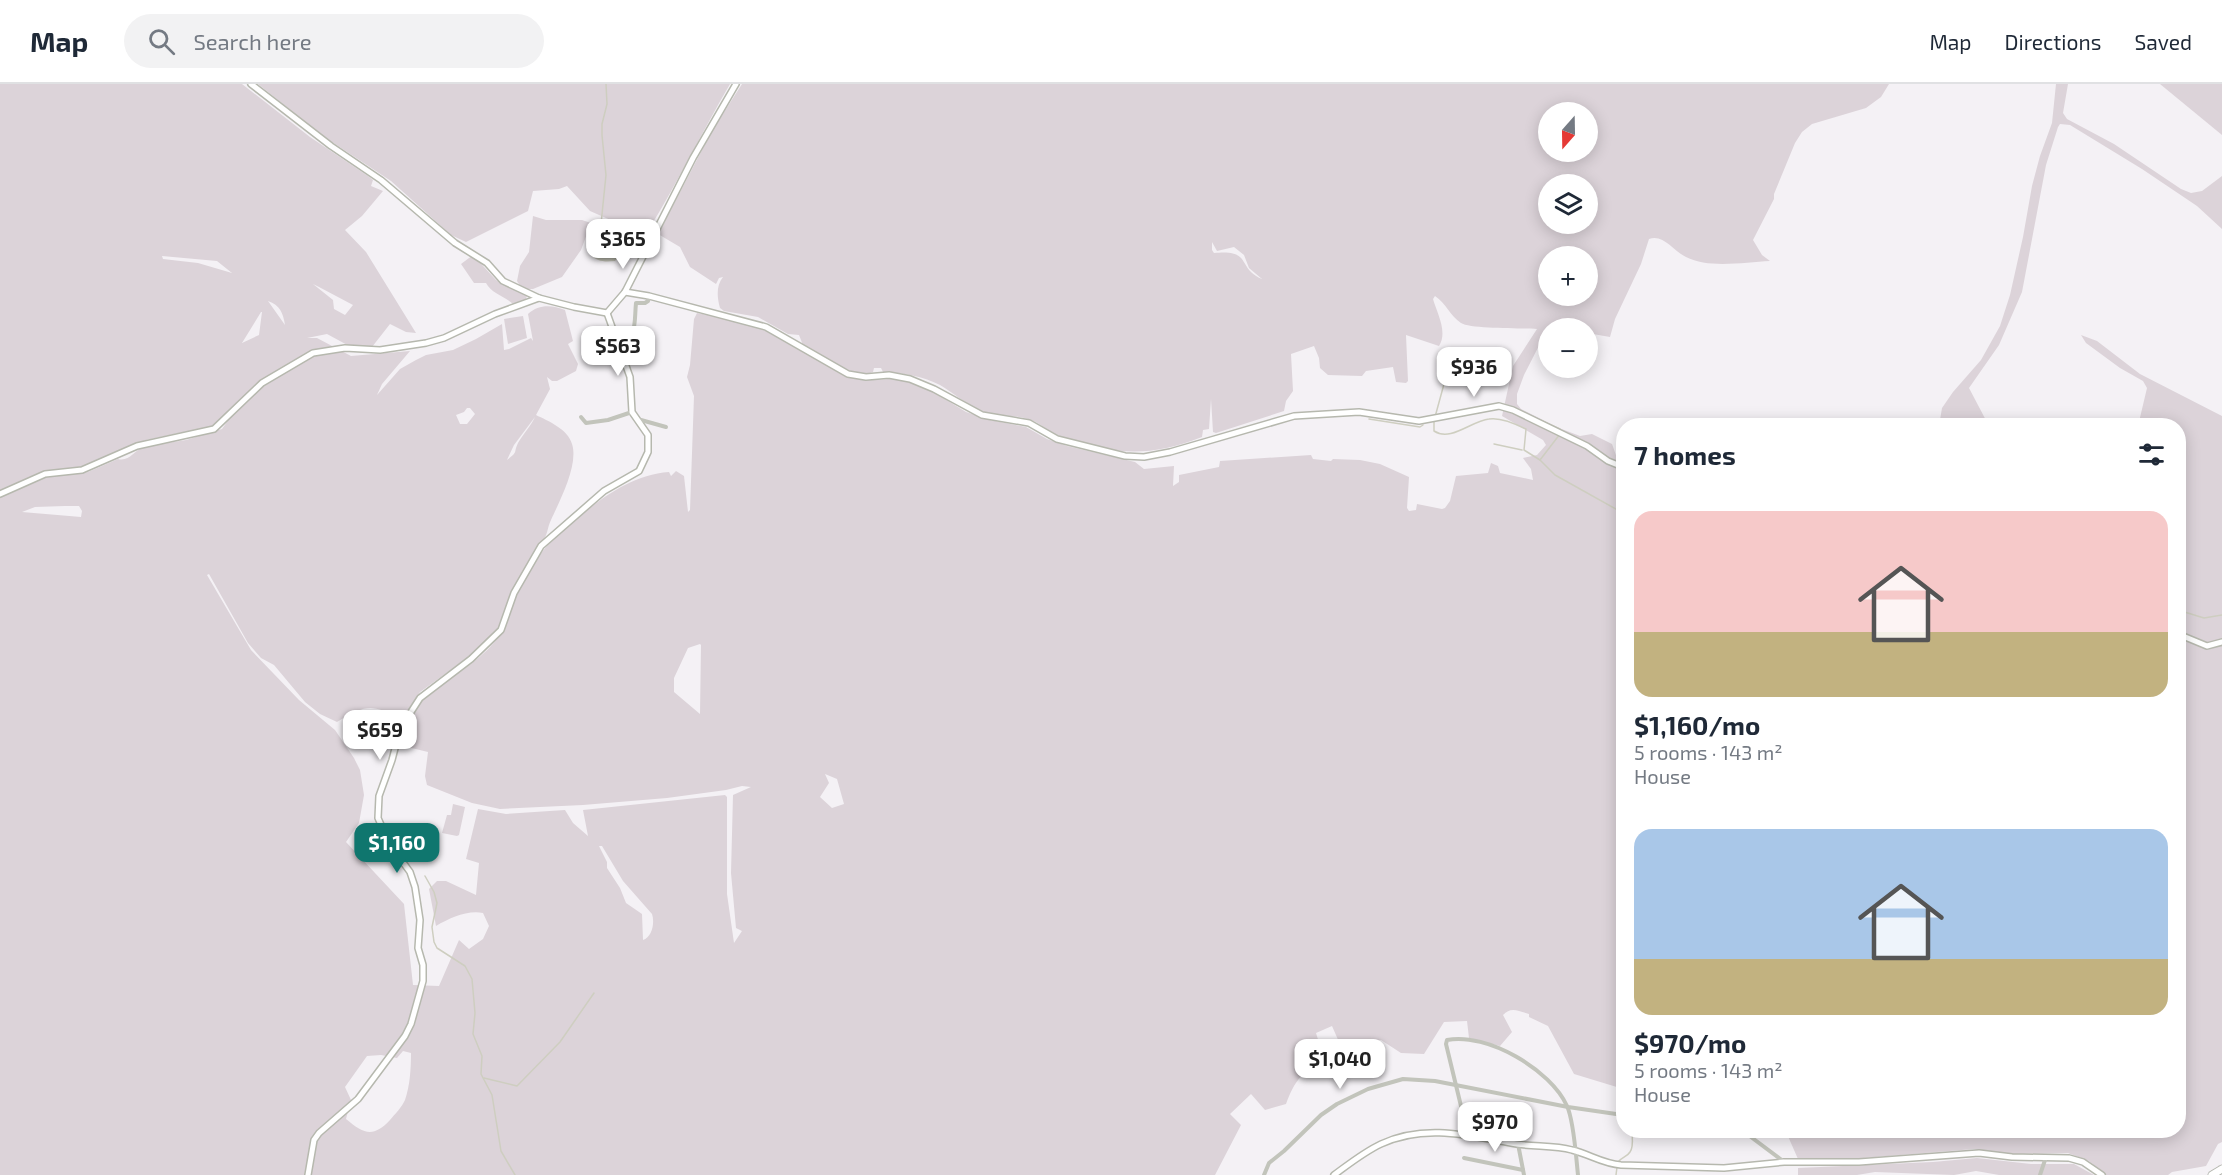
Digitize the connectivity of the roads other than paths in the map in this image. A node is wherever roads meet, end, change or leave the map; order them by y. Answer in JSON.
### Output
{"nodes":[{"id":1,"x":251,"y":84,"type":"edge"},
{"id":2,"x":736,"y":84,"type":"edge"},
{"id":3,"x":625,"y":292,"type":"junction"},
{"id":4,"x":649,"y":296,"type":"junction"},
{"id":5,"x":539,"y":298,"type":"junction"},
{"id":6,"x":607,"y":313,"type":"junction"},
{"id":7,"x":617,"y":346,"type":"junction"},
{"id":8,"x":632,"y":412,"type":"junction"},
{"id":9,"x":581,"y":417,"type":"dead end"},
{"id":10,"x":639,"y":422,"type":"junction"},
{"id":11,"x":666,"y":426,"type":"dead end"},
{"id":12,"x":1616,"y":464,"type":"edge"},
{"id":13,"x":0,"y":494,"type":"edge"},
{"id":14,"x":2186,"y":637,"type":"edge"},
{"id":15,"x":2222,"y":642,"type":"edge"},
{"id":16,"x":1456,"y":1085,"type":"junction"},
{"id":17,"x":1568,"y":1107,"type":"junction"},
{"id":18,"x":1616,"y":1114,"type":"edge"},
{"id":19,"x":1468,"y":1135,"type":"junction"},
{"id":20,"x":1752,"y":1138,"type":"edge"},
{"id":21,"x":1518,"y":1144,"type":"junction"},
{"id":22,"x":1575,"y":1150,"type":"junction"},
{"id":23,"x":2046,"y":1156,"type":"junction"},
{"id":24,"x":1464,"y":1158,"type":"dead end"},
{"id":25,"x":1784,"y":1162,"type":"junction"},
{"id":26,"x":2222,"y":1169,"type":"edge"},
{"id":27,"x":1523,"y":1172,"type":"edge"},
{"id":28,"x":308,"y":1175,"type":"edge"},
{"id":29,"x":1264,"y":1175,"type":"edge"},
{"id":30,"x":1334,"y":1175,"type":"edge"},
{"id":31,"x":1578,"y":1175,"type":"edge"},
{"id":32,"x":2040,"y":1175,"type":"edge"},
{"id":33,"x":2102,"y":1175,"type":"edge"},
{"id":34,"x":2212,"y":1175,"type":"edge"}],
"edges":[{"from":1,"to":5,"type":"street"},
{"from":2,"to":3,"type":"street"},
{"from":3,"to":4,"type":"street"},
{"from":3,"to":6,"type":"street"},
{"from":4,"to":7,"type":"street"},
{"from":4,"to":12,"type":"street"},
{"from":5,"to":6,"type":"street"},
{"from":5,"to":13,"type":"street"},
{"from":6,"to":7,"type":"street"},
{"from":7,"to":8,"type":"street"},
{"from":8,"to":9,"type":"street"},
{"from":8,"to":10,"type":"street"},
{"from":10,"to":11,"type":"street"},
{"from":10,"to":28,"type":"street"},
{"from":14,"to":15,"type":"street"},
{"from":16,"to":17,"type":"street"},
{"from":16,"to":17,"type":"street"},
{"from":16,"to":19,"type":"street"},
{"from":16,"to":29,"type":"street"},
{"from":17,"to":18,"type":"street"},
{"from":17,"to":22,"type":"street"},
{"from":19,"to":21,"type":"street"},
{"from":19,"to":30,"type":"street"},
{"from":20,"to":25,"type":"street"},
{"from":21,"to":22,"type":"street"},
{"from":21,"to":27,"type":"street"},
{"from":22,"to":25,"type":"street"},
{"from":22,"to":31,"type":"street"},
{"from":23,"to":25,"type":"street"},
{"from":23,"to":32,"type":"street"},
{"from":23,"to":33,"type":"street"},
{"from":24,"to":27,"type":"street"},
{"from":26,"to":34,"type":"highway"}]}
